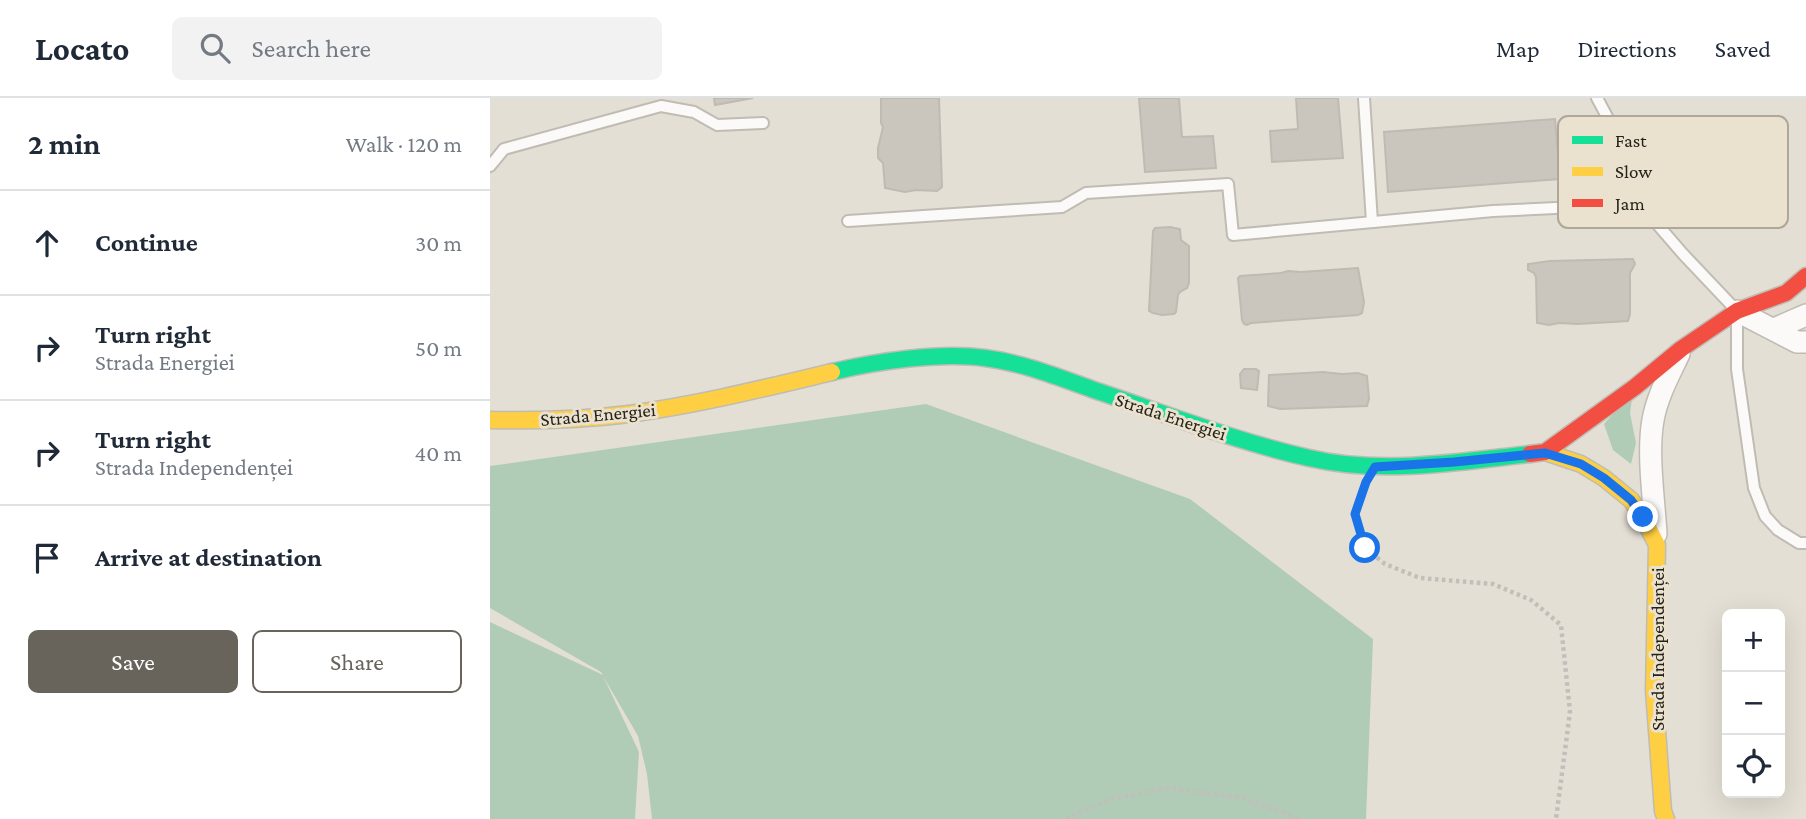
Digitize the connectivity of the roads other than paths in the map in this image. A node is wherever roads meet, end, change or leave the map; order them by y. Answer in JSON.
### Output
{"nodes":[{"id":1,"x":1364,"y":98,"type":"edge"},
{"id":2,"x":1597,"y":98,"type":"edge"},
{"id":3,"x":1607,"y":116,"type":"edge"},
{"id":4,"x":764,"y":123,"type":"dead end"},
{"id":5,"x":490,"y":166,"type":"edge"},
{"id":6,"x":1558,"y":208,"type":"edge"},
{"id":7,"x":848,"y":220,"type":"dead end"},
{"id":8,"x":1372,"y":222,"type":"junction"},
{"id":9,"x":1661,"y":228,"type":"edge"},
{"id":10,"x":1806,"y":276,"type":"edge"},
{"id":11,"x":1737,"y":311,"type":"junction"},
{"id":12,"x":1806,"y":315,"type":"edge"},
{"id":13,"x":1774,"y":330,"type":"junction"},
{"id":14,"x":1806,"y":342,"type":"edge"},
{"id":15,"x":1681,"y":349,"type":"junction"},
{"id":16,"x":490,"y":420,"type":"edge"},
{"id":17,"x":1545,"y":453,"type":"junction"},
{"id":18,"x":1806,"y":543,"type":"edge"},
{"id":19,"x":1657,"y":545,"type":"junction"},
{"id":20,"x":1666,"y":819,"type":"edge"}],
"edges":[{"from":1,"to":8,"type":"lane"},
{"from":2,"to":3,"type":"lane"},
{"from":4,"to":5,"type":"lane"},
{"from":6,"to":8,"type":"lane"},
{"from":7,"to":8,"type":"lane"},
{"from":9,"to":11,"type":"lane"},
{"from":10,"to":11,"type":"street"},
{"from":11,"to":13,"type":"street"},
{"from":11,"to":15,"type":"street"},
{"from":11,"to":18,"type":"lane"},
{"from":12,"to":13,"type":"street"},
{"from":13,"to":14,"type":"street"},
{"from":15,"to":17,"type":"street"},
{"from":15,"to":19,"type":"street"},
{"from":16,"to":17,"type":"street","name":"Strada Energiei"},
{"from":17,"to":19,"type":"street","name":"Strada Independenței"},
{"from":19,"to":20,"type":"street","name":"Strada Independenței"}]}
